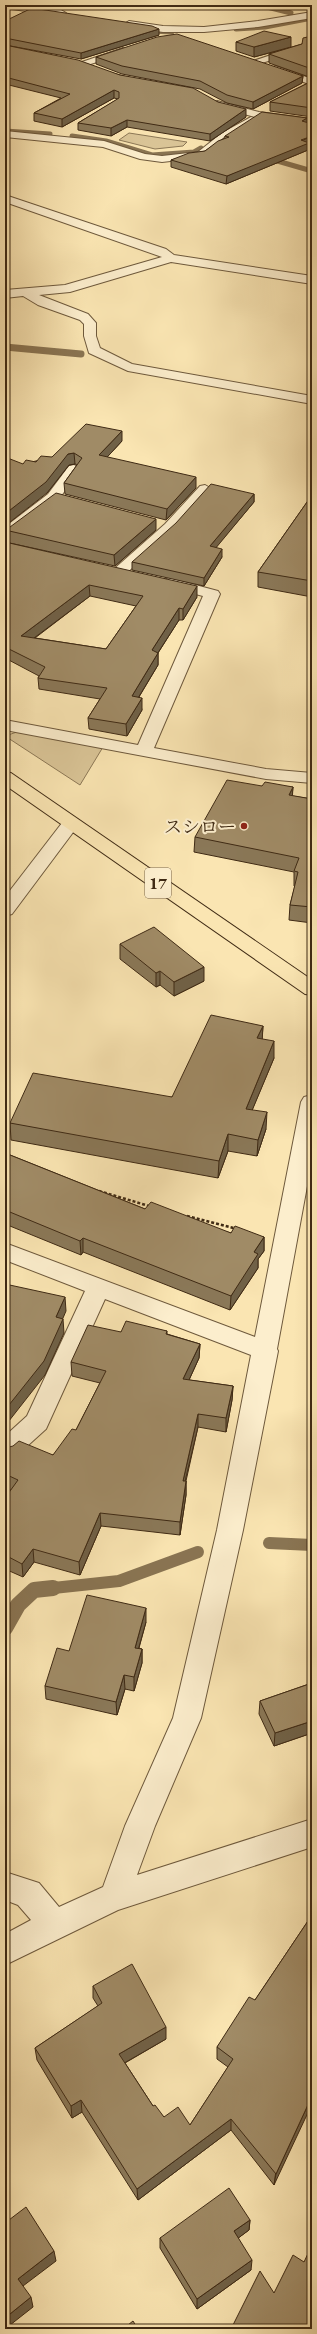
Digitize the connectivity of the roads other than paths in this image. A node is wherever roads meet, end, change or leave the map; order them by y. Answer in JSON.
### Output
{"nodes":[{"id":1,"x":5,"y":5,"type":"edge"},
{"id":2,"x":53,"y":5,"type":"edge"},
{"id":3,"x":289,"y":8,"type":"dead end"},
{"id":4,"x":41,"y":9,"type":"junction"},
{"id":5,"x":69,"y":15,"type":"edge"},
{"id":6,"x":312,"y":15,"type":"edge"},
{"id":7,"x":118,"y":23,"type":"edge"},
{"id":8,"x":183,"y":35,"type":"junction"},
{"id":9,"x":163,"y":39,"type":"edge"},
{"id":10,"x":133,"y":48,"type":"edge"},
{"id":11,"x":298,"y":49,"type":"edge"},
{"id":12,"x":100,"y":71,"type":"edge"},
{"id":13,"x":312,"y":83,"type":"edge"},
{"id":14,"x":299,"y":91,"type":"edge"},
{"id":15,"x":209,"y":99,"type":"edge"},
{"id":16,"x":273,"y":104,"type":"edge"},
{"id":17,"x":256,"y":115,"type":"junction"},
{"id":18,"x":312,"y":122,"type":"edge"},
{"id":19,"x":67,"y":130,"type":"dead end"},
{"id":20,"x":5,"y":134,"type":"edge"},
{"id":21,"x":53,"y":138,"type":"junction"},
{"id":22,"x":5,"y":198,"type":"edge"},
{"id":23,"x":171,"y":258,"type":"junction"},
{"id":24,"x":312,"y":280,"type":"edge"},
{"id":25,"x":5,"y":294,"type":"edge"},
{"id":26,"x":28,"y":294,"type":"junction"},
{"id":27,"x":312,"y":400,"type":"edge"},
{"id":28,"x":74,"y":469,"type":"edge"},
{"id":29,"x":205,"y":489,"type":"edge"},
{"id":30,"x":54,"y":497,"type":"junction"},
{"id":31,"x":69,"y":501,"type":"edge"},
{"id":32,"x":154,"y":523,"type":"edge"},
{"id":33,"x":170,"y":527,"type":"junction"},
{"id":34,"x":7,"y":543,"type":"edge"},
{"id":35,"x":103,"y":569,"type":"edge"},
{"id":36,"x":118,"y":573,"type":"junction"},
{"id":37,"x":5,"y":725,"type":"edge"},
{"id":38,"x":144,"y":750,"type":"junction"},
{"id":39,"x":5,"y":777,"type":"edge"},
{"id":40,"x":312,"y":778,"type":"edge"},
{"id":41,"x":71,"y":823,"type":"junction"},
{"id":42,"x":5,"y":910,"type":"edge"},
{"id":43,"x":312,"y":989,"type":"edge"},
{"id":44,"x":312,"y":1102,"type":"edge"},
{"id":45,"x":5,"y":1251,"type":"edge"},
{"id":46,"x":98,"y":1287,"type":"junction"},
{"id":47,"x":266,"y":1351,"type":"junction"},
{"id":48,"x":5,"y":1451,"type":"edge"},
{"id":49,"x":312,"y":1833,"type":"edge"},
{"id":50,"x":5,"y":1886,"type":"edge"},
{"id":51,"x":114,"y":1897,"type":"junction"},
{"id":52,"x":54,"y":1924,"type":"junction"},
{"id":53,"x":5,"y":1950,"type":"edge"}],
"edges":[{"from":1,"to":4,"type":"street"},
{"from":2,"to":4,"type":"street"},
{"from":3,"to":6,"type":"street"},
{"from":4,"to":5,"type":"street"},
{"from":6,"to":8,"type":"street"},
{"from":7,"to":8,"type":"street"},
{"from":8,"to":9,"type":"street"},
{"from":10,"to":12,"type":"street"},
{"from":11,"to":13,"type":"street"},
{"from":13,"to":14,"type":"street"},
{"from":15,"to":17,"type":"street"},
{"from":16,"to":17,"type":"street"},
{"from":17,"to":18,"type":"street"},
{"from":17,"to":21,"type":"street"},
{"from":19,"to":21,"type":"street"},
{"from":20,"to":21,"type":"street"},
{"from":22,"to":23,"type":"street"},
{"from":23,"to":24,"type":"street"},
{"from":23,"to":26,"type":"street"},
{"from":25,"to":26,"type":"street"},
{"from":26,"to":27,"type":"street"},
{"from":28,"to":30,"type":"street"},
{"from":29,"to":33,"type":"street"},
{"from":30,"to":31,"type":"street"},
{"from":30,"to":34,"type":"street"},
{"from":32,"to":33,"type":"street"},
{"from":33,"to":36,"type":"street"},
{"from":35,"to":36,"type":"street"},
{"from":36,"to":38,"type":"street"},
{"from":37,"to":38,"type":"street"},
{"from":38,"to":40,"type":"street"},
{"from":39,"to":41,"type":"main road","number":"17"},
{"from":41,"to":42,"type":"street"},
{"from":41,"to":43,"type":"main road","number":"17"},
{"from":44,"to":47,"type":"street"},
{"from":45,"to":46,"type":"street"},
{"from":46,"to":47,"type":"street"},
{"from":46,"to":48,"type":"street"},
{"from":47,"to":51,"type":"street"},
{"from":49,"to":51,"type":"street"},
{"from":50,"to":52,"type":"street"},
{"from":51,"to":52,"type":"street"},
{"from":52,"to":53,"type":"street"}]}
